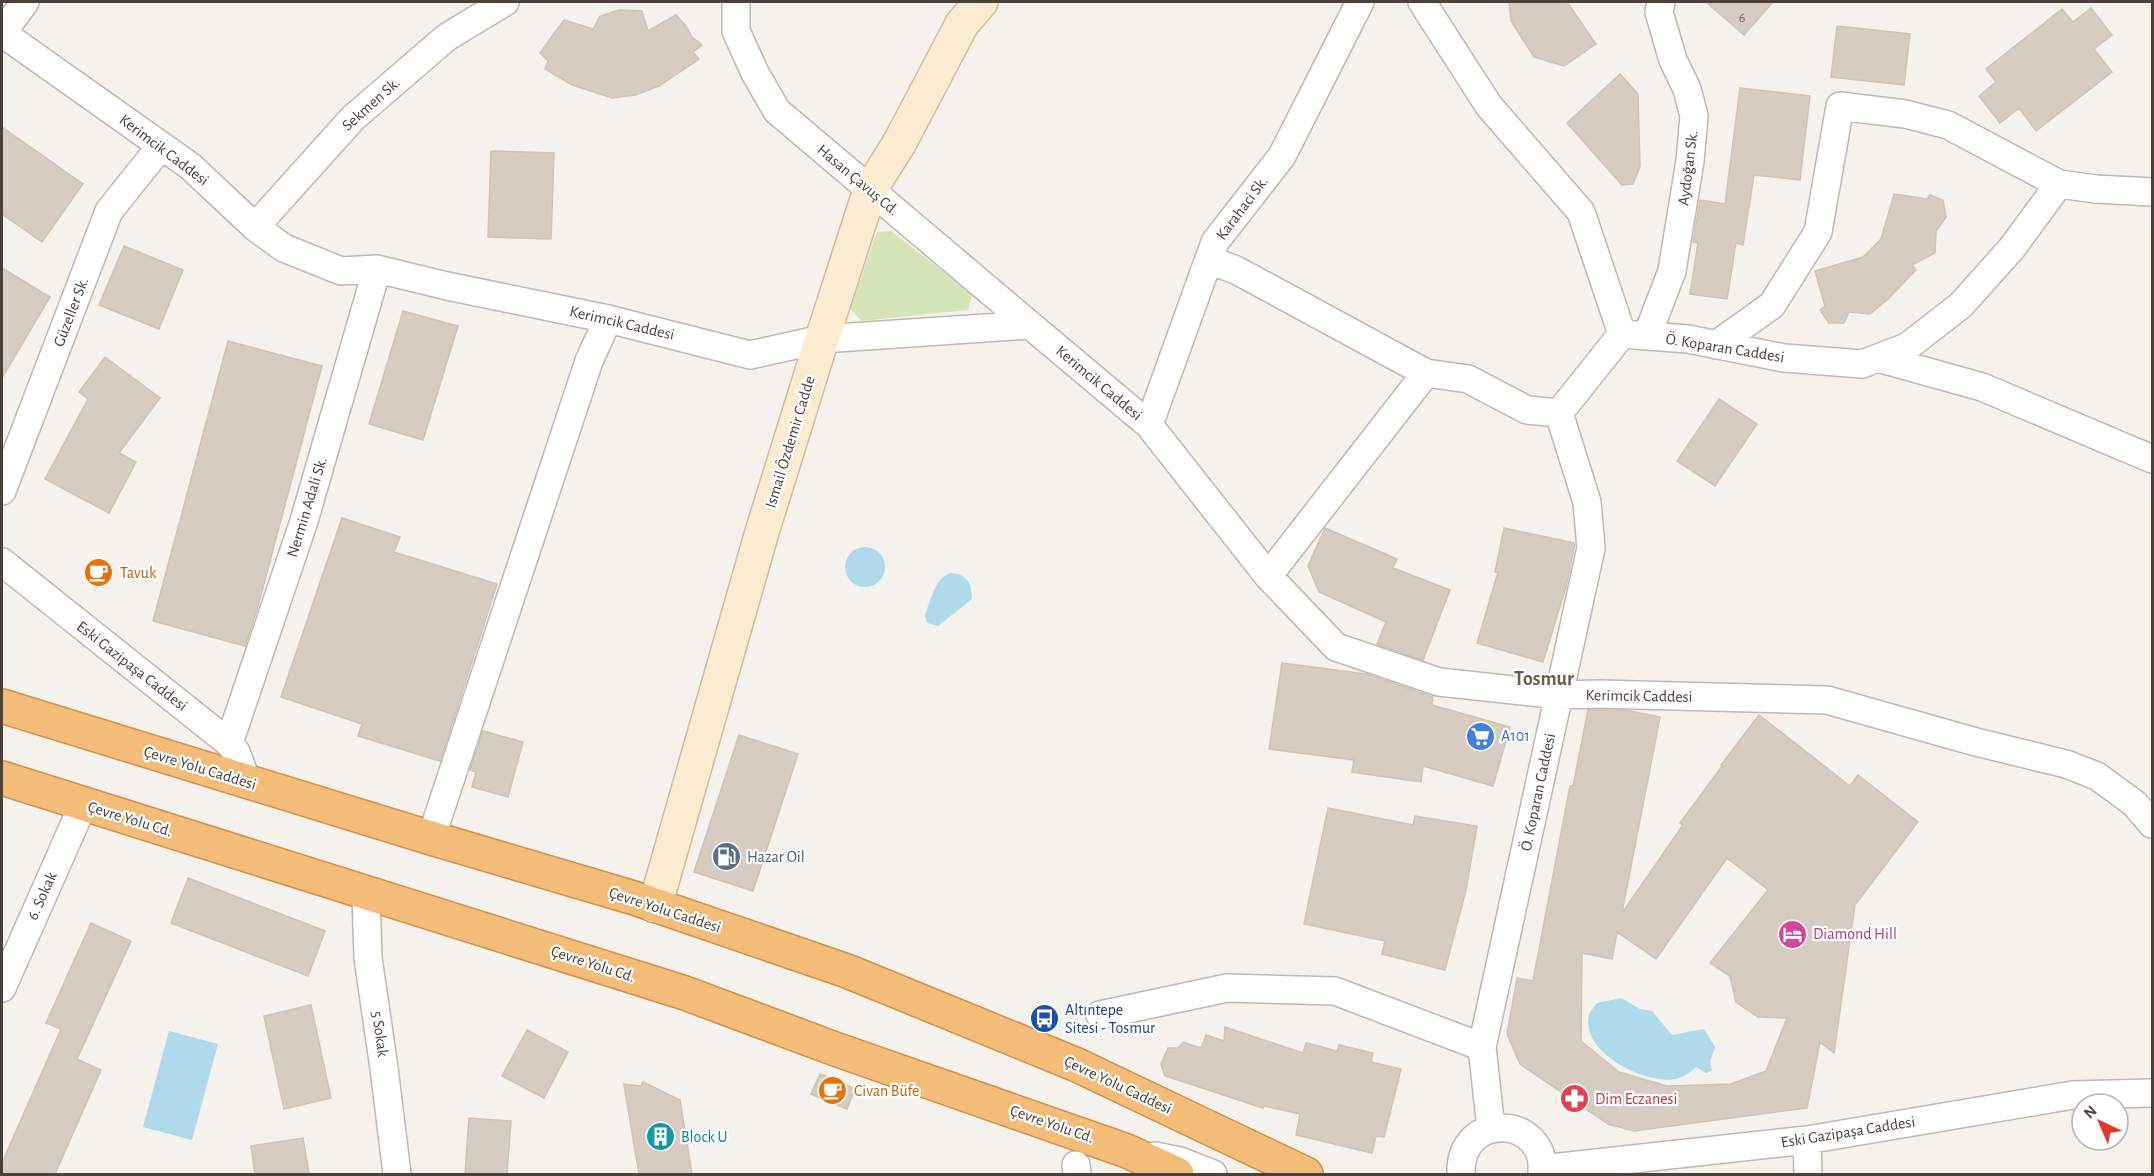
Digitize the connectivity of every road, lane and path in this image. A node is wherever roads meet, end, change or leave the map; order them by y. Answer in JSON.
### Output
{"nodes":[{"id":1,"x":25,"y":2,"type":"edge"},
{"id":2,"x":505,"y":2,"type":"edge"},
{"id":3,"x":736,"y":2,"type":"edge"},
{"id":4,"x":981,"y":2,"type":"edge"},
{"id":5,"x":1360,"y":2,"type":"edge"},
{"id":6,"x":1422,"y":2,"type":"edge"},
{"id":7,"x":1661,"y":2,"type":"edge"},
{"id":8,"x":2,"y":33,"type":"edge"},
{"id":9,"x":161,"y":146,"type":"junction"},
{"id":10,"x":2059,"y":184,"type":"junction"},
{"id":11,"x":870,"y":190,"type":"junction"},
{"id":12,"x":2152,"y":192,"type":"edge"},
{"id":13,"x":255,"y":227,"type":"junction"},
{"id":14,"x":1209,"y":260,"type":"junction"},
{"id":15,"x":377,"y":269,"type":"junction"},
{"id":16,"x":608,"y":319,"type":"junction"},
{"id":17,"x":1030,"y":325,"type":"junction"},
{"id":18,"x":1635,"y":335,"type":"junction"},
{"id":19,"x":822,"y":339,"type":"junction"},
{"id":20,"x":1716,"y":345,"type":"junction"},
{"id":21,"x":1878,"y":358,"type":"junction"},
{"id":22,"x":1426,"y":373,"type":"junction"},
{"id":23,"x":1558,"y":413,"type":"junction"},
{"id":24,"x":1149,"y":425,"type":"junction"},
{"id":25,"x":2152,"y":459,"type":"edge"},
{"id":26,"x":2,"y":491,"type":"edge"},
{"id":27,"x":2,"y":562,"type":"edge"},
{"id":28,"x":1268,"y":576,"type":"junction"},
{"id":29,"x":1559,"y":695,"type":"junction"},
{"id":30,"x":2,"y":706,"type":"edge"},
{"id":31,"x":229,"y":743,"type":"junction"},
{"id":32,"x":2,"y":778,"type":"edge"},
{"id":33,"x":247,"y":782,"type":"junction"},
{"id":34,"x":83,"y":805,"type":"junction"},
{"id":35,"x":2152,"y":824,"type":"edge"},
{"id":36,"x":430,"y":838,"type":"junction"},
{"id":37,"x":366,"y":894,"type":"junction"},
{"id":38,"x":655,"y":906,"type":"junction"},
{"id":39,"x":2,"y":988,"type":"edge"},
{"id":40,"x":1100,"y":1015,"type":"dead end"},
{"id":41,"x":1482,"y":1047,"type":"junction"},
{"id":42,"x":2152,"y":1093,"type":"edge"},
{"id":43,"x":1491,"y":1129,"type":"junction"},
{"id":44,"x":1807,"y":1140,"type":"junction"},
{"id":45,"x":1127,"y":1151,"type":"junction"},
{"id":46,"x":1542,"y":1172,"type":"edge"},
{"id":47,"x":397,"y":1174,"type":"edge"},
{"id":48,"x":1177,"y":1174,"type":"edge"},
{"id":49,"x":1213,"y":1174,"type":"edge"},
{"id":50,"x":1306,"y":1174,"type":"edge"},
{"id":51,"x":1461,"y":1174,"type":"edge"},
{"id":52,"x":1808,"y":1174,"type":"edge"}],
"edges":[{"from":1,"to":8,"type":"street"},
{"from":2,"to":13,"type":"street","name":"Sekmen Sk."},
{"from":3,"to":11,"type":"street","name":"Hasan Çavuş Cd."},
{"from":4,"to":11,"type":"street","name":"Ismail Ôzdemir Cadde"},
{"from":5,"to":14,"type":"street","name":"Karahaci Sk."},
{"from":6,"to":18,"type":"street"},
{"from":7,"to":18,"type":"street","name":"Aydoğan Sk."},
{"from":8,"to":9,"type":"street","name":"Kerimcik Caddesi"},
{"from":9,"to":13,"type":"street","name":"Kerimcik Caddesi"},
{"from":9,"to":26,"type":"street","name":"Güzeller Sk."},
{"from":10,"to":12,"type":"street"},
{"from":10,"to":20,"type":"street"},
{"from":10,"to":21,"type":"street","name":"Ö. Koparan Caddesi"},
{"from":11,"to":17,"type":"street","name":"Hasan Çavuş Cd."},
{"from":11,"to":19,"type":"street","name":"Ismail Ôzdemir Cadde"},
{"from":13,"to":15,"type":"street","name":"Kerimcik Caddesi"},
{"from":14,"to":22,"type":"street"},
{"from":14,"to":24,"type":"street","name":"Karahaci Sk."},
{"from":15,"to":16,"type":"street","name":"Kerimcik Caddesi"},
{"from":15,"to":31,"type":"street","name":"Nermin Adali Sk."},
{"from":16,"to":19,"type":"street","name":"Kerimcik Caddesi"},
{"from":16,"to":36,"type":"street"},
{"from":17,"to":19,"type":"street","name":"Kerimcik Caddesi"},
{"from":17,"to":24,"type":"street","name":"Kerimcik Caddesi"},
{"from":18,"to":20,"type":"street","name":"Ö. Koparan Caddesi"},
{"from":18,"to":23,"type":"street"},
{"from":19,"to":38,"type":"street","name":"Ismail Ôzdemir Cadde"},
{"from":20,"to":21,"type":"street","name":"Ö. Koparan Caddesi"},
{"from":21,"to":25,"type":"street"},
{"from":22,"to":23,"type":"street"},
{"from":22,"to":28,"type":"street"},
{"from":23,"to":29,"type":"street","name":"Ö. Koparan Caddesi"},
{"from":24,"to":28,"type":"street","name":"Kerimcik Caddesi"},
{"from":27,"to":31,"type":"street","name":"Eski Gazipaşa Caddesi"},
{"from":28,"to":29,"type":"street","name":"Kerimcik Caddesi"},
{"from":29,"to":35,"type":"street","name":"Kerimcik Caddesi"},
{"from":29,"to":41,"type":"street","name":"Ö. Koparan Caddesi"},
{"from":30,"to":33,"type":"highway","name":"Çevre Yolu Caddesi"},
{"from":31,"to":33,"type":"street","name":"Eski Gazipaşa Caddesi"},
{"from":32,"to":34,"type":"highway","name":"Çevre Yolu Cd."},
{"from":33,"to":36,"type":"highway","name":"Çevre Yolu Caddesi"},
{"from":34,"to":37,"type":"highway","name":"Çevre Yolu Cd."},
{"from":34,"to":39,"type":"street","name":"6. Sokak"},
{"from":36,"to":38,"type":"highway","name":"Çevre Yolu Caddesi"},
{"from":37,"to":45,"type":"highway","name":"Çevre Yolu Cd."},
{"from":37,"to":47,"type":"street","name":"5 Sokak"},
{"from":38,"to":50,"type":"highway","name":"Çevre Yolu Caddesi"},
{"from":40,"to":41,"type":"street"},
{"from":41,"to":43,"type":"street","name":"Ö. Koparan Caddesi"},
{"from":42,"to":44,"type":"street","name":"Eski Gazipaşa Caddesi"},
{"from":43,"to":46,"type":"street"},
{"from":43,"to":51,"type":"street"},
{"from":44,"to":46,"type":"street","name":"Eski Gazipaşa Caddesi"},
{"from":44,"to":52,"type":"street"},
{"from":45,"to":48,"type":"highway","name":"Çevre Yolu Cd."},
{"from":45,"to":49,"type":"street"}]}
